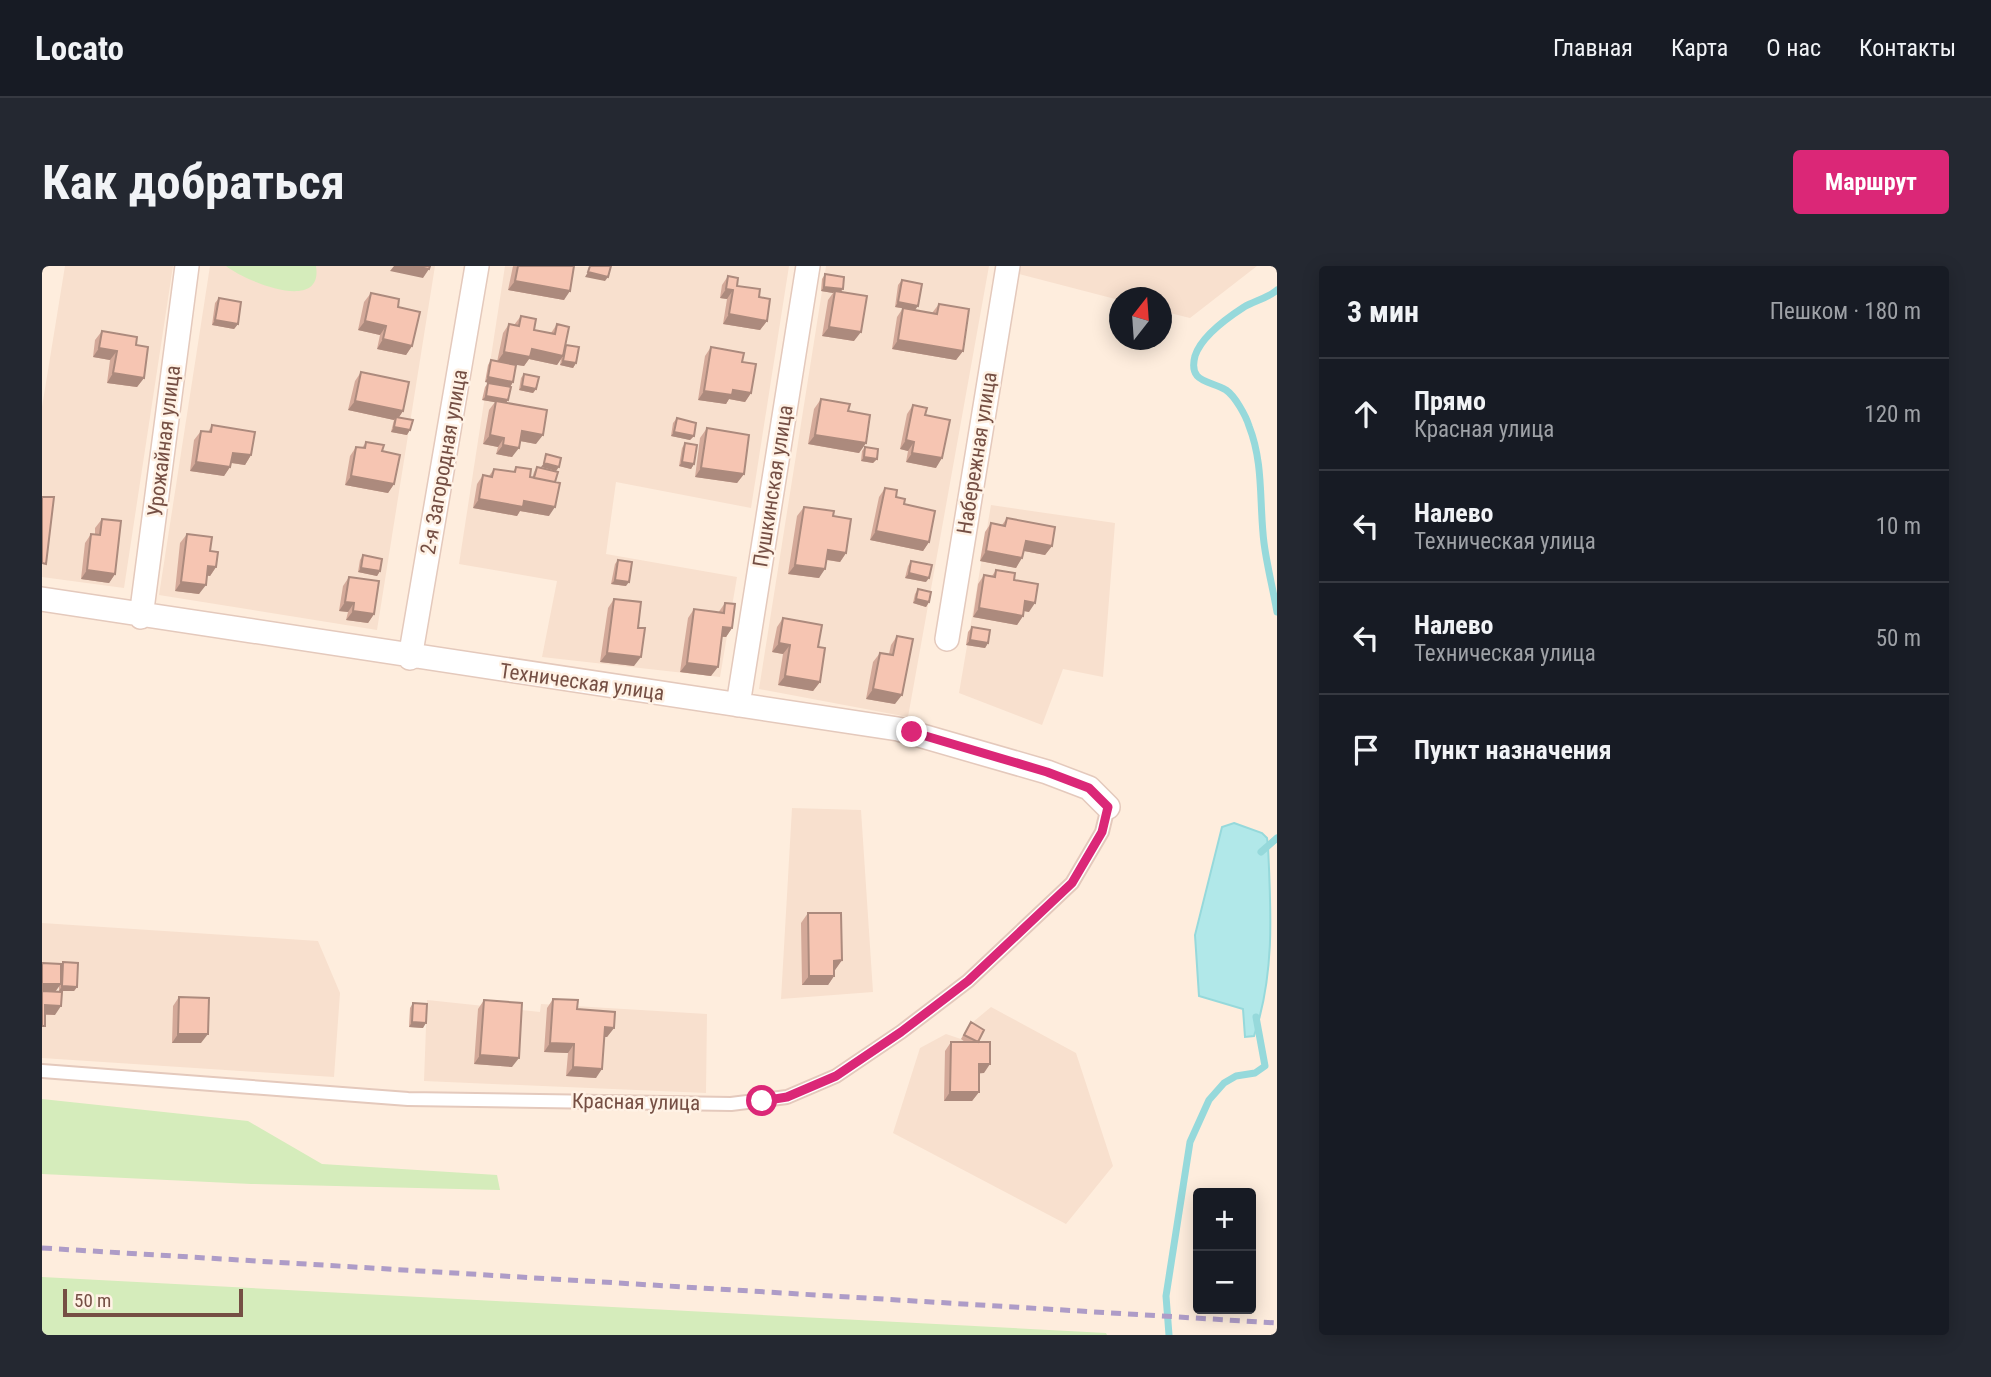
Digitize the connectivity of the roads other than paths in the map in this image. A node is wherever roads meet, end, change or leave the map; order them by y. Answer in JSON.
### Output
{"nodes":[{"id":1,"x":187,"y":266,"type":"edge"},
{"id":2,"x":477,"y":266,"type":"edge"},
{"id":3,"x":808,"y":266,"type":"edge"},
{"id":4,"x":1007,"y":266,"type":"edge"},
{"id":5,"x":42,"y":599,"type":"edge"},
{"id":6,"x":141,"y":617,"type":"junction"},
{"id":7,"x":947,"y":639,"type":"dead end"},
{"id":8,"x":410,"y":658,"type":"junction"},
{"id":9,"x":738,"y":705,"type":"junction"},
{"id":10,"x":1108,"y":807,"type":"joint"},
{"id":11,"x":42,"y":1071,"type":"edge"}],
"edges":[{"from":1,"to":6,"type":"street","name":"Урожайная улица"},
{"from":2,"to":8,"type":"street","name":"2-я Загородная улица"},
{"from":3,"to":9,"type":"street","name":"Пушкинская улица"},
{"from":4,"to":7,"type":"street","name":"Набережная улица"},
{"from":5,"to":6,"type":"street","name":"Техническая улица"},
{"from":6,"to":8,"type":"street","name":"Техническая улица"},
{"from":8,"to":9,"type":"street","name":"Техническая улица"},
{"from":9,"to":10,"type":"street","name":"Техническая улица"},
{"from":10,"to":11,"type":"lane","name":"Красная улица"}]}
